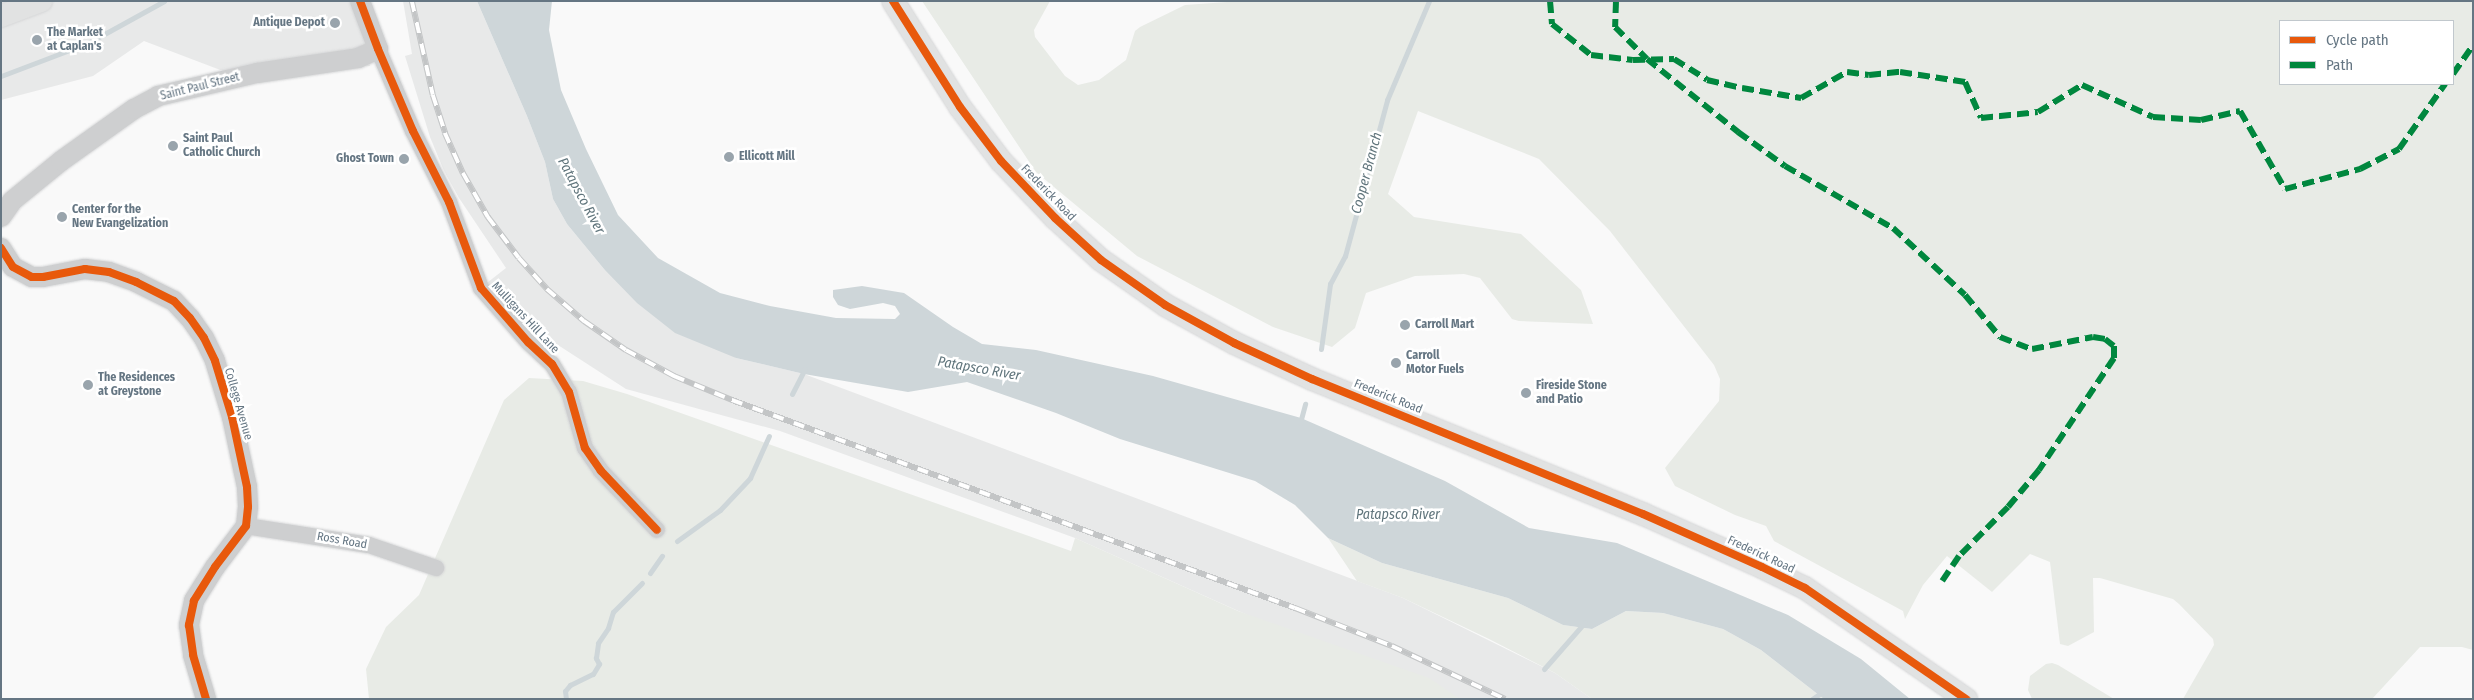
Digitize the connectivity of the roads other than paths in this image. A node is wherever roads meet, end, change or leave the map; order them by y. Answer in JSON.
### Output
{"nodes":[{"id":1,"x":41,"y":1,"type":"edge"},
{"id":2,"x":360,"y":1,"type":"edge"},
{"id":3,"x":893,"y":1,"type":"edge"},
{"id":4,"x":1,"y":16,"type":"edge"},
{"id":5,"x":378,"y":49,"type":"junction"},
{"id":6,"x":1,"y":216,"type":"edge"},
{"id":7,"x":1,"y":248,"type":"edge"},
{"id":8,"x":246,"y":526,"type":"junction"},
{"id":9,"x":657,"y":530,"type":"dead end"},
{"id":10,"x":436,"y":568,"type":"dead end"},
{"id":11,"x":206,"y":699,"type":"edge"},
{"id":12,"x":1966,"y":699,"type":"edge"}],
"edges":[{"from":1,"to":4,"type":"main road"},
{"from":2,"to":5,"type":"street"},
{"from":3,"to":12,"type":"main road","name":"Frederick Road"},
{"from":5,"to":6,"type":"street","name":"Saint Paul Street"},
{"from":5,"to":9,"type":"street","name":"Mulligans Hill Lane"},
{"from":7,"to":8,"type":"street","name":"College Avenue"},
{"from":8,"to":10,"type":"street","name":"Ross Road"},
{"from":8,"to":11,"type":"street"}]}
